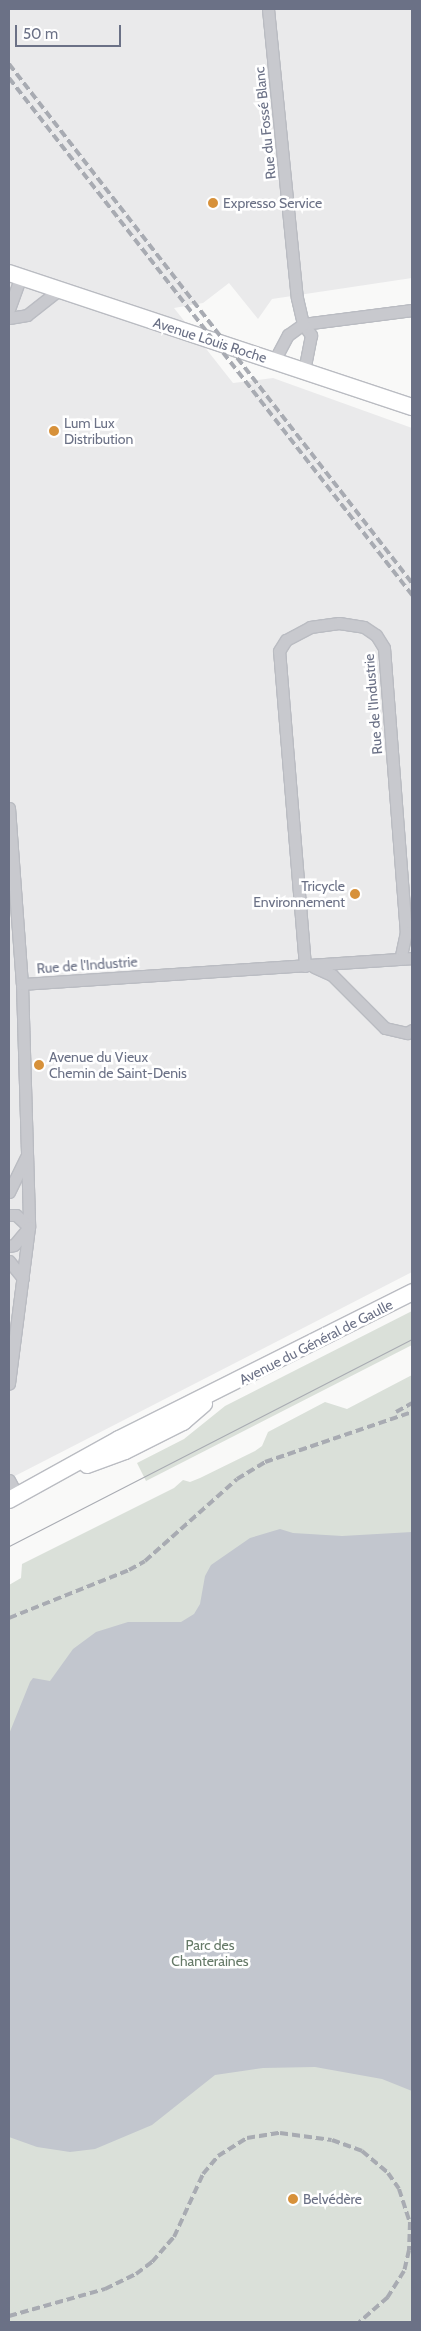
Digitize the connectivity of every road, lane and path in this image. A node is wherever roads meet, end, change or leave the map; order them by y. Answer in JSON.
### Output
{"nodes":[{"id":1,"x":268,"y":9,"type":"edge"},
{"id":2,"x":15,"y":275,"type":"edge"},
{"id":3,"x":60,"y":289,"type":"junction"},
{"id":4,"x":9,"y":309,"type":"edge"},
{"id":5,"x":412,"y":310,"type":"edge"},
{"id":6,"x":9,"y":318,"type":"edge"},
{"id":7,"x":303,"y":324,"type":"junction"},
{"id":8,"x":274,"y":361,"type":"junction"},
{"id":9,"x":304,"y":372,"type":"junction"},
{"id":10,"x":412,"y":407,"type":"edge"},
{"id":11,"x":9,"y":808,"type":"edge"},
{"id":12,"x":407,"y":957,"type":"edge"},
{"id":13,"x":308,"y":966,"type":"junction"},
{"id":14,"x":22,"y":984,"type":"junction"},
{"id":15,"x":412,"y":1030,"type":"edge"},
{"id":16,"x":28,"y":1154,"type":"junction"},
{"id":17,"x":9,"y":1192,"type":"edge"},
{"id":18,"x":9,"y":1215,"type":"edge"},
{"id":19,"x":30,"y":1227,"type":"junction"},
{"id":20,"x":9,"y":1246,"type":"edge"},
{"id":21,"x":9,"y":1261,"type":"edge"},
{"id":22,"x":23,"y":1278,"type":"junction"},
{"id":23,"x":412,"y":1292,"type":"edge"},
{"id":24,"x":9,"y":1384,"type":"edge"},
{"id":25,"x":9,"y":1480,"type":"edge"},
{"id":26,"x":13,"y":1498,"type":"edge"}],
"edges":[{"from":1,"to":7,"type":"street","name":"Rue du Fossé Blanc"},
{"from":2,"to":3,"type":"main road","name":"Avenue Louis Roche"},
{"from":2,"to":4,"type":"street"},
{"from":3,"to":6,"type":"street"},
{"from":3,"to":8,"type":"main road","name":"Avenue Louis Roche"},
{"from":5,"to":7,"type":"street"},
{"from":7,"to":8,"type":"street"},
{"from":7,"to":9,"type":"street","name":"Rue du Fossé Blanc"},
{"from":8,"to":9,"type":"main road","name":"Avenue Louis Roche"},
{"from":9,"to":10,"type":"main road","name":"Avenue Louis Roche"},
{"from":11,"to":14,"type":"street"},
{"from":12,"to":13,"type":"street","name":"Rue de l'Industrie"},
{"from":12,"to":13,"type":"street","name":"Rue de l'Industrie"},
{"from":13,"to":14,"type":"street","name":"Rue de l'Industrie"},
{"from":13,"to":15,"type":"street"},
{"from":14,"to":16,"type":"street"},
{"from":16,"to":17,"type":"street"},
{"from":16,"to":19,"type":"street"},
{"from":18,"to":19,"type":"street"},
{"from":19,"to":20,"type":"street"},
{"from":19,"to":22,"type":"street"},
{"from":21,"to":22,"type":"street"},
{"from":22,"to":24,"type":"street"},
{"from":23,"to":26,"type":"main road","name":"Avenue du Général de Gaulle"},
{"from":25,"to":26,"type":"street"}]}
